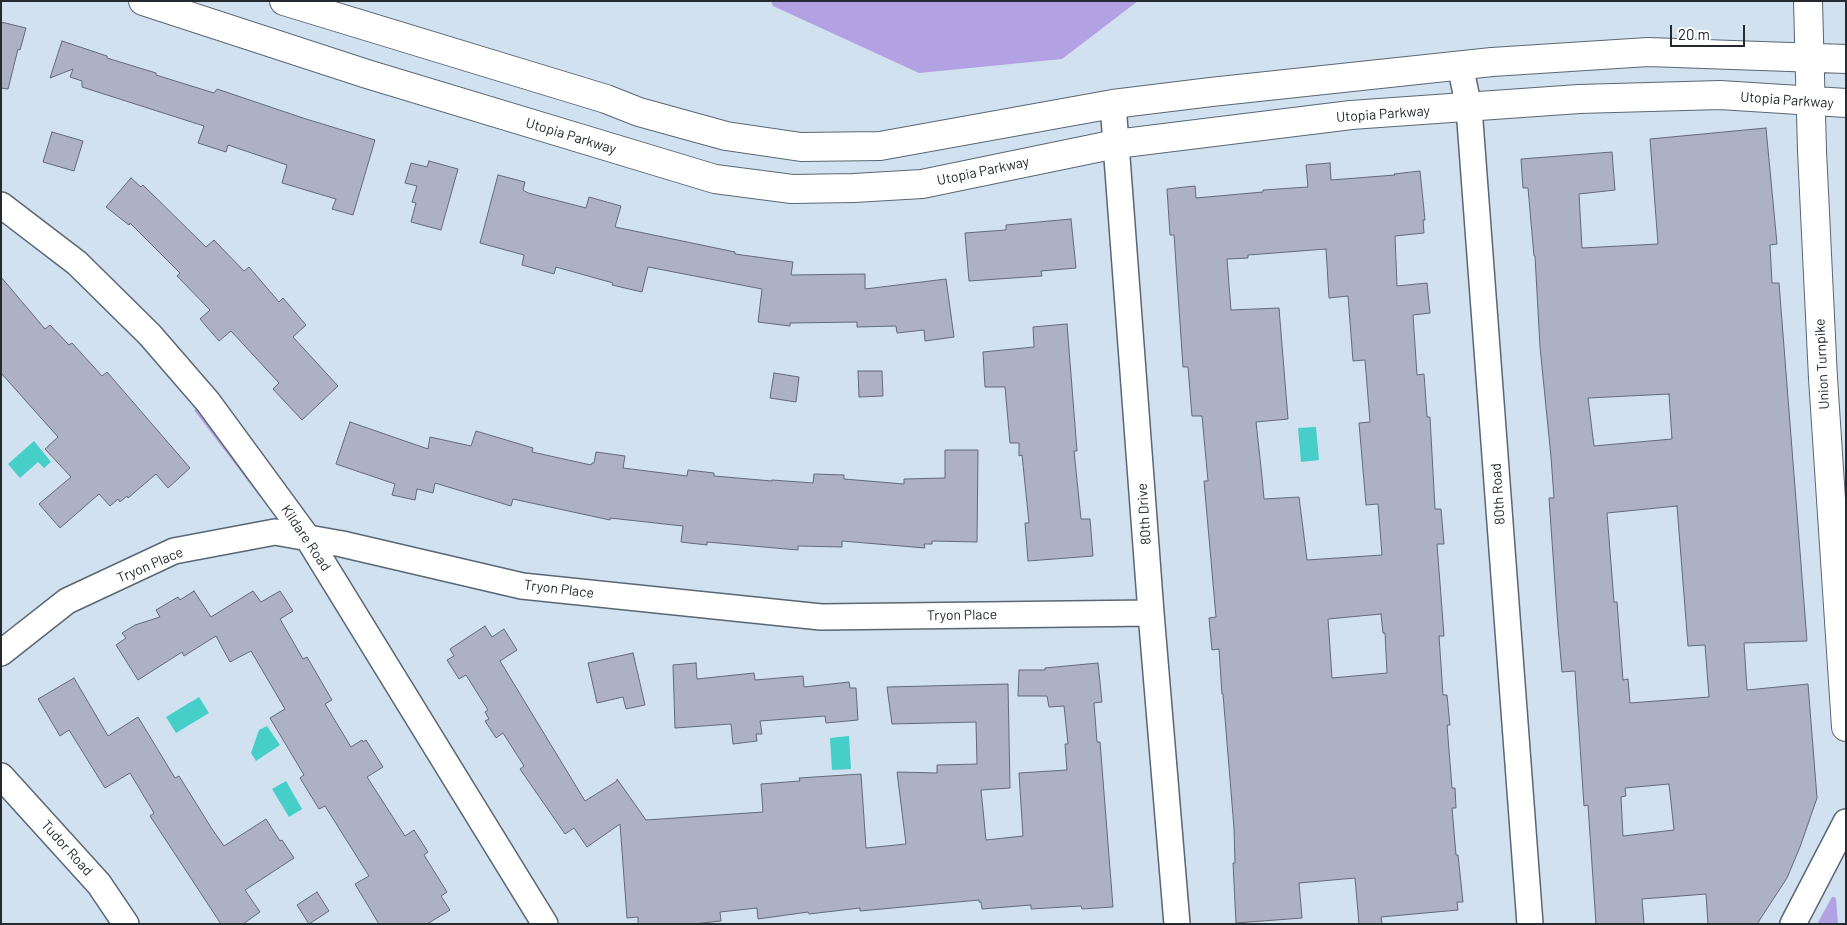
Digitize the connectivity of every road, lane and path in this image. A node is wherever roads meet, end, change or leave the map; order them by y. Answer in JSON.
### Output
{"nodes":[{"id":1,"x":143,"y":1,"type":"edge"},
{"id":2,"x":284,"y":1,"type":"edge"},
{"id":3,"x":1808,"y":1,"type":"edge"},
{"id":4,"x":1809,"y":57,"type":"junction"},
{"id":5,"x":1846,"y":59,"type":"edge"},
{"id":6,"x":1460,"y":65,"type":"junction"},
{"id":7,"x":1811,"y":101,"type":"junction"},
{"id":8,"x":1846,"y":103,"type":"edge"},
{"id":9,"x":1113,"y":104,"type":"junction"},
{"id":10,"x":1469,"y":108,"type":"junction"},
{"id":11,"x":1116,"y":144,"type":"junction"},
{"id":12,"x":1,"y":205,"type":"edge"},
{"id":13,"x":307,"y":537,"type":"junction"},
{"id":14,"x":1152,"y":612,"type":"junction"},
{"id":15,"x":1,"y":653,"type":"edge"},
{"id":16,"x":1846,"y":727,"type":"edge"},
{"id":17,"x":1,"y":776,"type":"edge"},
{"id":18,"x":1846,"y":822,"type":"edge"},
{"id":19,"x":126,"y":924,"type":"edge"},
{"id":20,"x":546,"y":924,"type":"edge"},
{"id":21,"x":1177,"y":924,"type":"edge"},
{"id":22,"x":1530,"y":924,"type":"edge"},
{"id":23,"x":1793,"y":924,"type":"edge"}],
"edges":[{"from":1,"to":11,"type":"main road","name":"Utopia Parkway"},
{"from":2,"to":9,"type":"main road"},
{"from":3,"to":4,"type":"main road","name":"Union Turnpike"},
{"from":4,"to":5,"type":"main road"},
{"from":4,"to":6,"type":"main road"},
{"from":4,"to":7,"type":"main road","name":"Union Turnpike"},
{"from":6,"to":9,"type":"main road"},
{"from":6,"to":10,"type":"street","name":"80th Road"},
{"from":7,"to":8,"type":"main road","name":"Utopia Parkway"},
{"from":7,"to":10,"type":"main road","name":"Utopia Parkway"},
{"from":7,"to":16,"type":"main road","name":"Union Turnpike"},
{"from":9,"to":11,"type":"street","name":"80th Drive"},
{"from":10,"to":11,"type":"main road","name":"Utopia Parkway"},
{"from":10,"to":22,"type":"street","name":"80th Road"},
{"from":11,"to":14,"type":"street","name":"80th Drive"},
{"from":12,"to":13,"type":"street","name":"Kildare Road"},
{"from":13,"to":14,"type":"street","name":"Tryon Place"},
{"from":13,"to":15,"type":"street","name":"Tryon Place"},
{"from":13,"to":20,"type":"street","name":"Kildare Road"},
{"from":14,"to":21,"type":"street","name":"80th Drive"},
{"from":17,"to":19,"type":"street","name":"Tudor Road"},
{"from":18,"to":23,"type":"street"}]}
